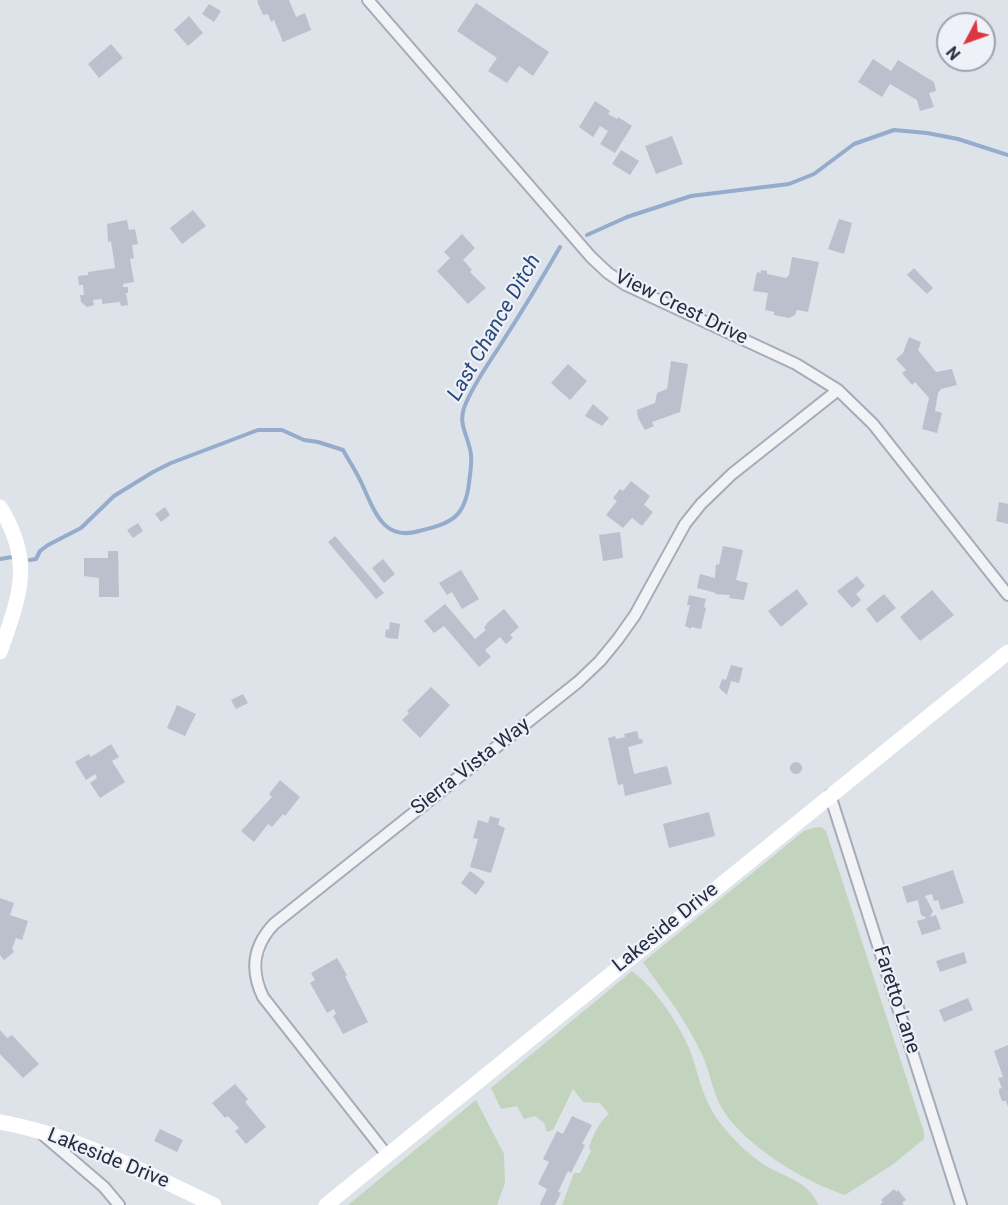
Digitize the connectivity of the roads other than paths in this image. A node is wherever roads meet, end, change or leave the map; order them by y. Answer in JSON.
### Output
{"nodes":[{"id":1,"x":368,"y":0,"type":"edge"},
{"id":2,"x":838,"y":390,"type":"junction"},
{"id":3,"x":0,"y":507,"type":"edge"},
{"id":4,"x":1008,"y":595,"type":"edge"},
{"id":5,"x":0,"y":652,"type":"edge"},
{"id":6,"x":1008,"y":652,"type":"edge"},
{"id":7,"x":830,"y":795,"type":"junction"},
{"id":8,"x":0,"y":1122,"type":"edge"},
{"id":9,"x":38,"y":1131,"type":"junction"},
{"id":10,"x":387,"y":1155,"type":"junction"},
{"id":11,"x":119,"y":1205,"type":"edge"},
{"id":12,"x":214,"y":1205,"type":"edge"},
{"id":13,"x":326,"y":1205,"type":"edge"},
{"id":14,"x":961,"y":1205,"type":"edge"}],
"edges":[{"from":1,"to":2,"type":"street","name":"View Crest Drive"},
{"from":2,"to":4,"type":"street","name":"View Crest Drive"},
{"from":2,"to":10,"type":"street","name":"Sierra Vista Way"},
{"from":3,"to":5,"type":"street"},
{"from":6,"to":7,"type":"street","name":"Lakeside Drive"},
{"from":7,"to":10,"type":"street","name":"Lakeside Drive"},
{"from":7,"to":14,"type":"street","name":"Faretto Lane"},
{"from":8,"to":9,"type":"street","name":"Lakeside Drive"},
{"from":9,"to":11,"type":"street"},
{"from":9,"to":12,"type":"street","name":"Lakeside Drive"},
{"from":10,"to":13,"type":"street","name":"Lakeside Drive"}]}
